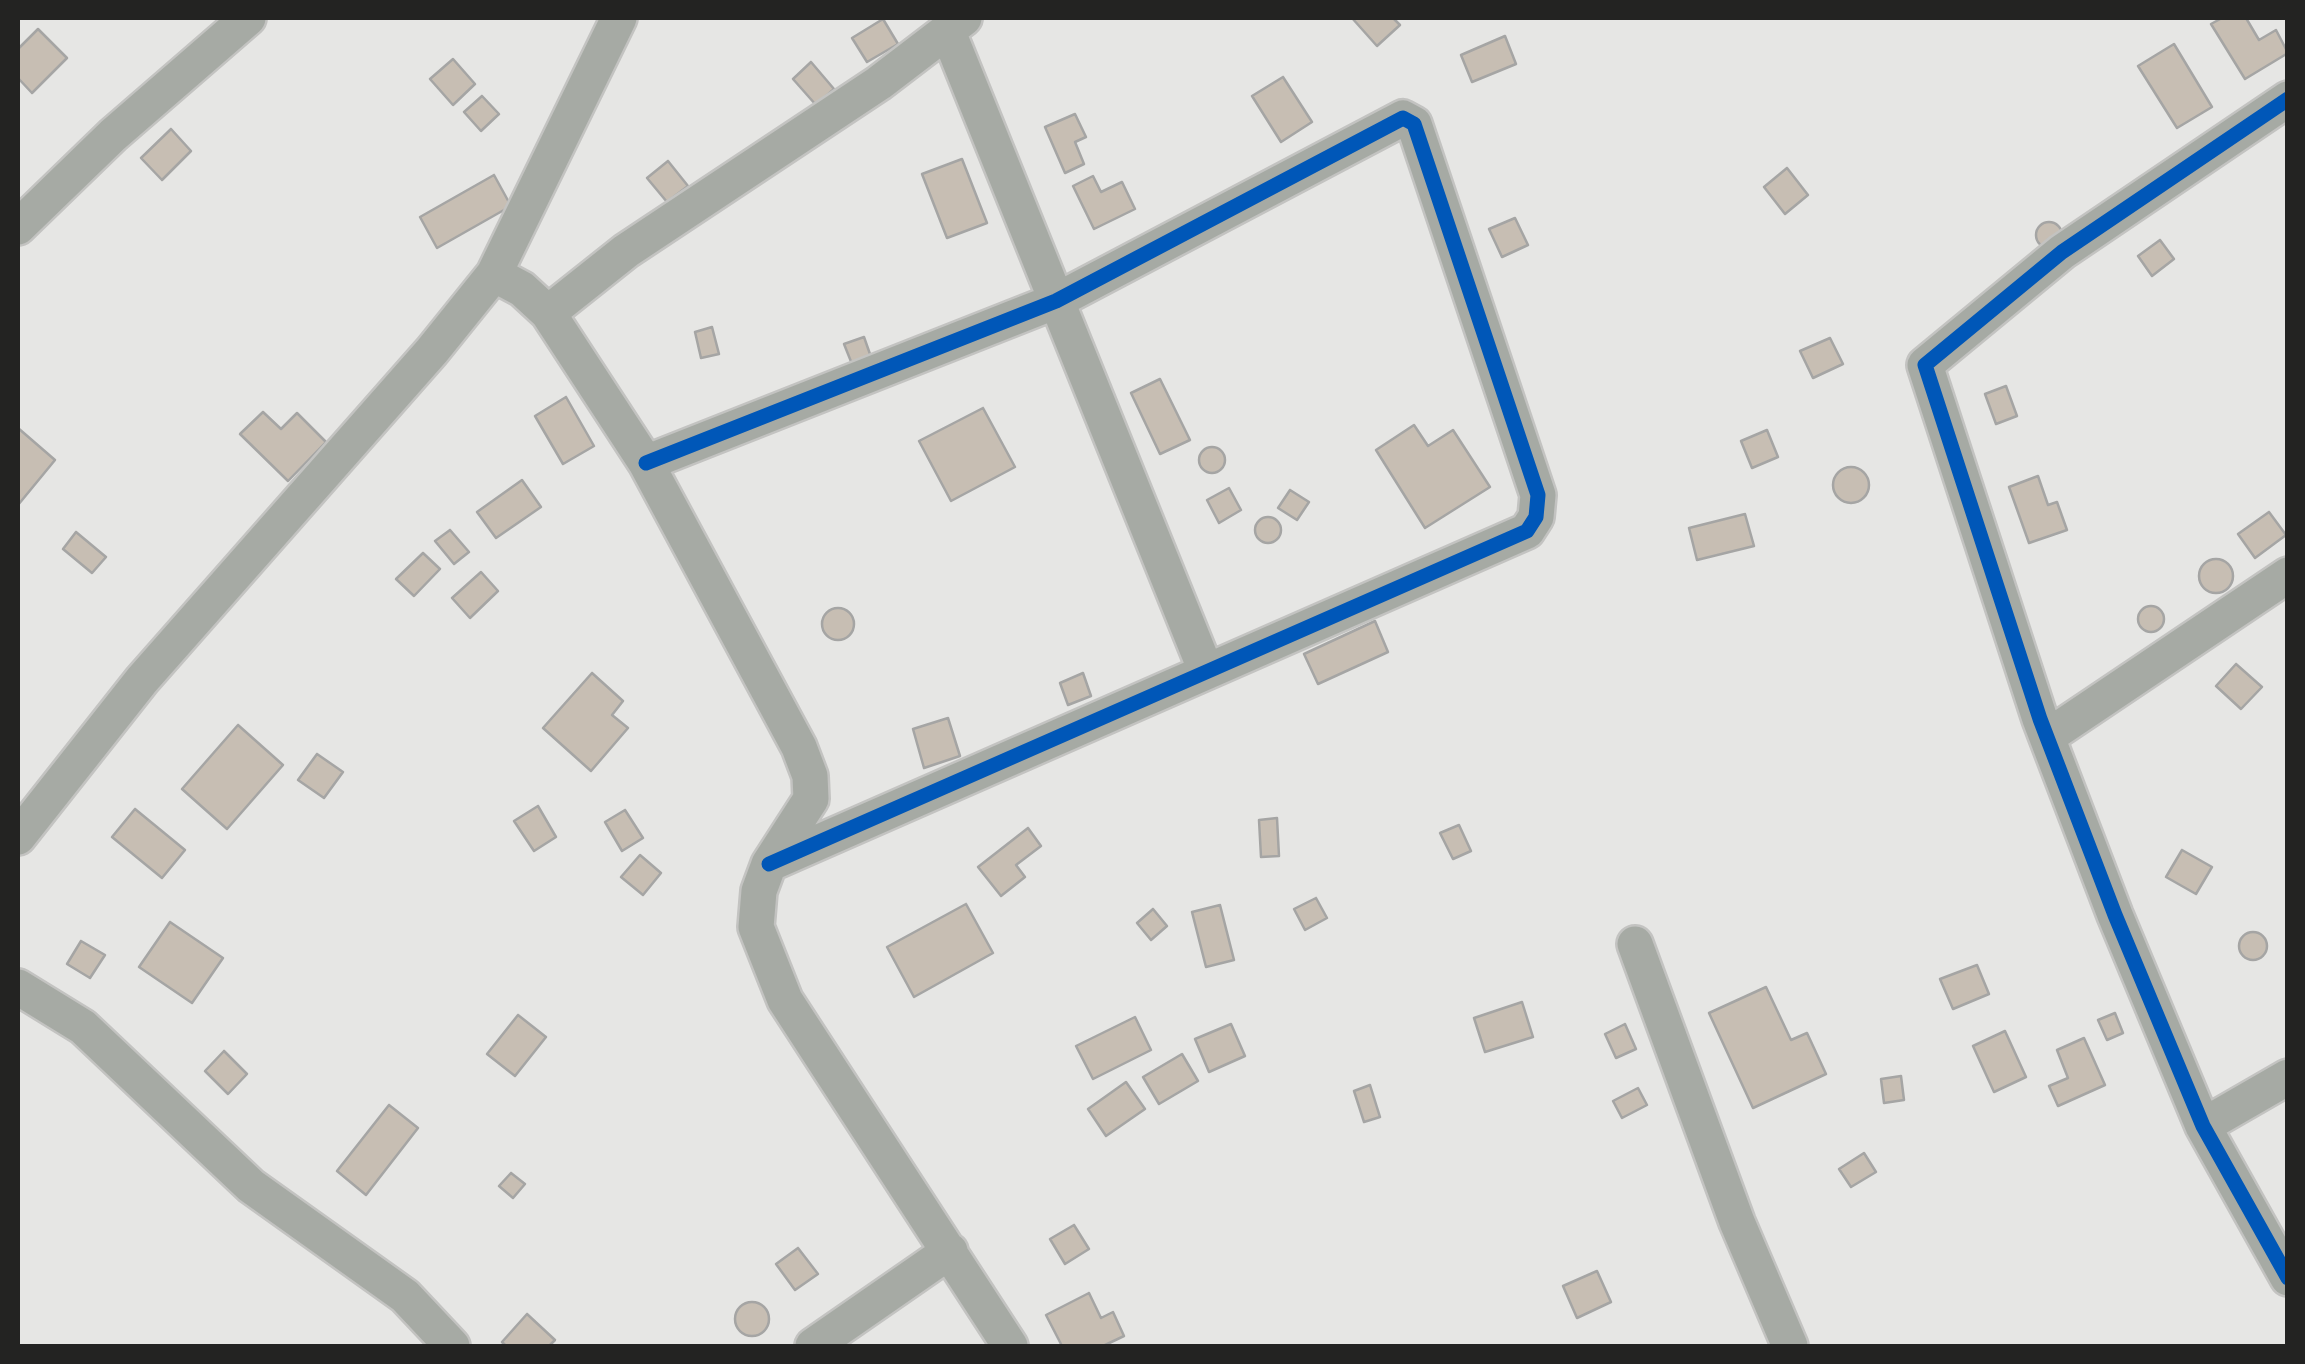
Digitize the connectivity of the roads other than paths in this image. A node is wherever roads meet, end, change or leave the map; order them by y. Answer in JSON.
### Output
{"nodes":[{"id":1,"x":248,"y":18,"type":"edge"},
{"id":2,"x":620,"y":18,"type":"edge"},
{"id":3,"x":956,"y":25,"type":"edge"},
{"id":4,"x":2282,"y":114,"type":"edge"},
{"id":5,"x":18,"y":227,"type":"edge"},
{"id":6,"x":494,"y":274,"type":"junction"},
{"id":7,"x":1056,"y":301,"type":"junction"},
{"id":8,"x":548,"y":313,"type":"junction"},
{"id":9,"x":646,"y":463,"type":"junction"},
{"id":10,"x":2288,"y":575,"type":"edge"},
{"id":11,"x":1206,"y":671,"type":"junction"},
{"id":12,"x":2047,"y":737,"type":"junction"},
{"id":13,"x":18,"y":837,"type":"edge"},
{"id":14,"x":769,"y":864,"type":"junction"},
{"id":15,"x":1635,"y":944,"type":"dead end"},
{"id":16,"x":18,"y":987,"type":"edge"},
{"id":17,"x":2288,"y":1076,"type":"edge"},
{"id":18,"x":2203,"y":1126,"type":"junction"},
{"id":19,"x":950,"y":1251,"type":"junction"},
{"id":20,"x":2288,"y":1278,"type":"edge"},
{"id":21,"x":452,"y":1346,"type":"edge"},
{"id":22,"x":813,"y":1346,"type":"edge"},
{"id":23,"x":1010,"y":1346,"type":"edge"},
{"id":24,"x":1790,"y":1346,"type":"edge"}],
"edges":[{"from":1,"to":5,"type":"street"},
{"from":2,"to":6,"type":"street"},
{"from":3,"to":7,"type":"street"},
{"from":3,"to":8,"type":"street"},
{"from":4,"to":12,"type":"street"},
{"from":6,"to":8,"type":"street"},
{"from":6,"to":13,"type":"street"},
{"from":7,"to":9,"type":"street"},
{"from":7,"to":11,"type":"street"},
{"from":7,"to":11,"type":"street"},
{"from":8,"to":9,"type":"street"},
{"from":9,"to":14,"type":"street"},
{"from":10,"to":12,"type":"street"},
{"from":11,"to":14,"type":"street"},
{"from":12,"to":18,"type":"street"},
{"from":14,"to":19,"type":"street"},
{"from":15,"to":24,"type":"street"},
{"from":16,"to":21,"type":"street"},
{"from":17,"to":18,"type":"street"},
{"from":18,"to":20,"type":"street"},
{"from":19,"to":22,"type":"street"},
{"from":19,"to":23,"type":"street"}]}
